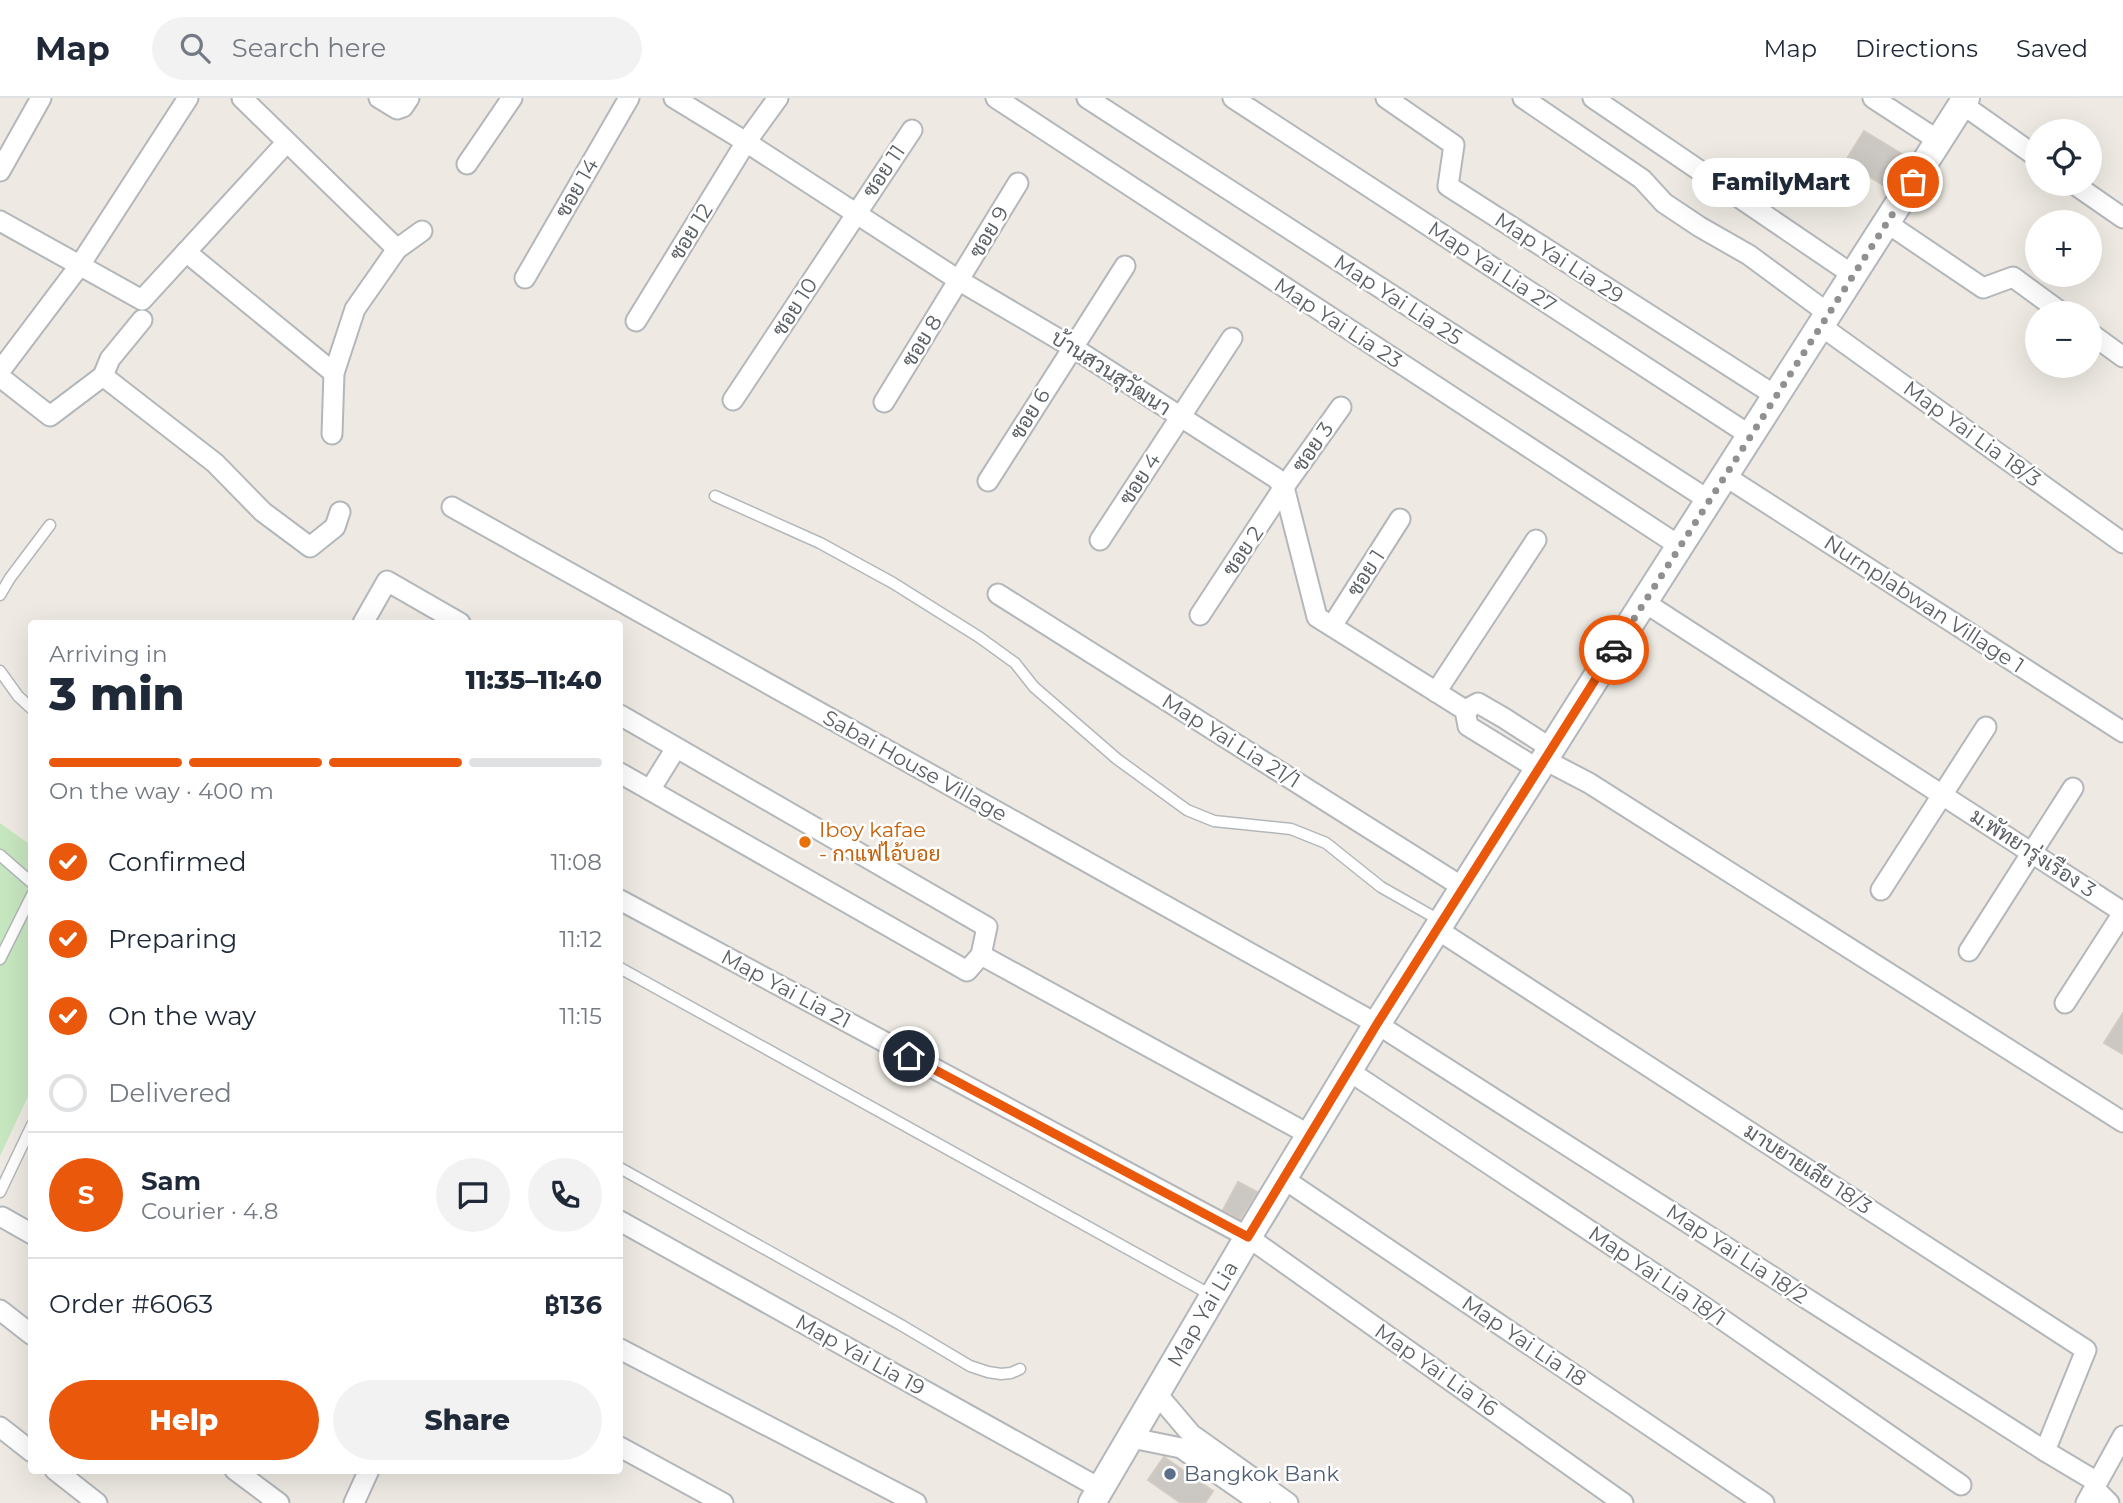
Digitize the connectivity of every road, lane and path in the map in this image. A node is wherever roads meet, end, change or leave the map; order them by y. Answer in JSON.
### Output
{"nodes":[{"id":1,"x":41,"y":98,"type":"edge"},
{"id":2,"x":188,"y":98,"type":"edge"},
{"id":3,"x":242,"y":98,"type":"edge"},
{"id":4,"x":379,"y":98,"type":"edge"},
{"id":5,"x":512,"y":98,"type":"edge"},
{"id":6,"x":629,"y":98,"type":"edge"},
{"id":7,"x":674,"y":98,"type":"edge"},
{"id":8,"x":778,"y":98,"type":"edge"},
{"id":9,"x":996,"y":98,"type":"edge"},
{"id":10,"x":1087,"y":98,"type":"edge"},
{"id":11,"x":1233,"y":98,"type":"edge"},
{"id":12,"x":1386,"y":98,"type":"edge"},
{"id":13,"x":1522,"y":98,"type":"edge"},
{"id":14,"x":1593,"y":98,"type":"edge"},
{"id":15,"x":1873,"y":98,"type":"edge"},
{"id":16,"x":1964,"y":101,"type":"edge"},
{"id":17,"x":406,"y":103,"type":"edge"},
{"id":18,"x":912,"y":130,"type":"dead end"},
{"id":19,"x":1939,"y":141,"type":"junction"},
{"id":20,"x":746,"y":142,"type":"junction"},
{"id":21,"x":286,"y":143,"type":"junction"},
{"id":22,"x":2025,"y":148,"type":"edge"},
{"id":23,"x":467,"y":164,"type":"dead end"},
{"id":24,"x":0,"y":171,"type":"edge"},
{"id":25,"x":1018,"y":183,"type":"dead end"},
{"id":26,"x":2091,"y":196,"type":"edge"},
{"id":27,"x":856,"y":213,"type":"junction"},
{"id":28,"x":2123,"y":218,"type":"edge"},
{"id":29,"x":0,"y":221,"type":"edge"},
{"id":30,"x":1886,"y":223,"type":"junction"},
{"id":31,"x":422,"y":231,"type":"dead end"},
{"id":32,"x":397,"y":249,"type":"junction"},
{"id":33,"x":186,"y":252,"type":"junction"},
{"id":34,"x":80,"y":265,"type":"junction"},
{"id":35,"x":1125,"y":266,"type":"dead end"},
{"id":36,"x":1853,"y":275,"type":"junction"},
{"id":37,"x":525,"y":278,"type":"dead end"},
{"id":38,"x":960,"y":281,"type":"junction"},
{"id":39,"x":2046,"y":301,"type":"edge"},
{"id":40,"x":142,"y":320,"type":"dead end"},
{"id":41,"x":1825,"y":320,"type":"junction"},
{"id":42,"x":636,"y":321,"type":"dead end"},
{"id":43,"x":1232,"y":338,"type":"dead end"},
{"id":44,"x":2102,"y":342,"type":"edge"},
{"id":45,"x":1072,"y":347,"type":"junction"},
{"id":46,"x":2123,"y":357,"type":"edge"},
{"id":47,"x":0,"y":371,"type":"edge"},
{"id":48,"x":334,"y":373,"type":"junction"},
{"id":49,"x":103,"y":376,"type":"junction"},
{"id":50,"x":0,"y":377,"type":"edge"},
{"id":51,"x":1776,"y":397,"type":"junction"},
{"id":52,"x":733,"y":400,"type":"dead end"},
{"id":53,"x":884,"y":402,"type":"dead end"},
{"id":54,"x":1341,"y":407,"type":"dead end"},
{"id":55,"x":1180,"y":418,"type":"junction"},
{"id":56,"x":332,"y":434,"type":"dead end"},
{"id":57,"x":1751,"y":436,"type":"junction"},
{"id":58,"x":1726,"y":476,"type":"junction"},
{"id":59,"x":988,"y":481,"type":"dead end"},
{"id":60,"x":1284,"y":487,"type":"junction"},
{"id":61,"x":715,"y":496,"type":"dead end"},
{"id":62,"x":1710,"y":501,"type":"junction"},
{"id":63,"x":452,"y":507,"type":"dead end"},
{"id":64,"x":340,"y":512,"type":"dead end"},
{"id":65,"x":1400,"y":519,"type":"dead end"},
{"id":66,"x":50,"y":525,"type":"dead end"},
{"id":67,"x":1100,"y":540,"type":"dead end"},
{"id":68,"x":1536,"y":540,"type":"dead end"},
{"id":69,"x":2123,"y":542,"type":"edge"},
{"id":70,"x":1681,"y":547,"type":"junction"},
{"id":71,"x":998,"y":594,"type":"dead end"},
{"id":72,"x":0,"y":595,"type":"edge"},
{"id":73,"x":1644,"y":602,"type":"junction"},
{"id":74,"x":1200,"y":615,"type":"dead end"},
{"id":75,"x":365,"y":620,"type":"edge"},
{"id":76,"x":455,"y":620,"type":"edge"},
{"id":77,"x":1332,"y":626,"type":"junction"},
{"id":78,"x":0,"y":671,"type":"edge"},
{"id":79,"x":1436,"y":692,"type":"junction"},
{"id":80,"x":28,"y":705,"type":"edge"},
{"id":81,"x":623,"y":717,"type":"edge"},
{"id":82,"x":1986,"y":727,"type":"dead end"},
{"id":83,"x":2123,"y":732,"type":"edge"},
{"id":84,"x":676,"y":748,"type":"junction"},
{"id":85,"x":1545,"y":759,"type":"junction"},
{"id":86,"x":623,"y":775,"type":"edge"},
{"id":87,"x":2073,"y":788,"type":"dead end"},
{"id":88,"x":650,"y":790,"type":"junction"},
{"id":89,"x":1942,"y":795,"type":"junction"},
{"id":90,"x":2032,"y":853,"type":"junction"},
{"id":91,"x":0,"y":855,"type":"edge"},
{"id":92,"x":28,"y":880,"type":"edge"},
{"id":93,"x":1464,"y":888,"type":"junction"},
{"id":94,"x":1881,"y":890,"type":"dead end"},
{"id":95,"x":623,"y":902,"type":"edge"},
{"id":96,"x":28,"y":903,"type":"edge"},
{"id":97,"x":2123,"y":913,"type":"edge"},
{"id":98,"x":1440,"y":926,"type":"junction"},
{"id":99,"x":1969,"y":951,"type":"dead end"},
{"id":100,"x":981,"y":955,"type":"junction"},
{"id":101,"x":0,"y":959,"type":"edge"},
{"id":102,"x":623,"y":970,"type":"edge"},
{"id":103,"x":2065,"y":1003,"type":"dead end"},
{"id":104,"x":1377,"y":1024,"type":"junction"},
{"id":105,"x":1349,"y":1071,"type":"junction"},
{"id":106,"x":2123,"y":1122,"type":"edge"},
{"id":107,"x":28,"y":1133,"type":"edge"},
{"id":108,"x":1310,"y":1135,"type":"junction"},
{"id":109,"x":623,"y":1170,"type":"edge"},
{"id":110,"x":1284,"y":1179,"type":"junction"},
{"id":111,"x":0,"y":1192,"type":"edge"},
{"id":112,"x":2,"y":1217,"type":"dead end"},
{"id":113,"x":623,"y":1223,"type":"edge"},
{"id":114,"x":28,"y":1232,"type":"edge"},
{"id":115,"x":1248,"y":1237,"type":"junction"},
{"id":116,"x":1213,"y":1296,"type":"junction"},
{"id":117,"x":0,"y":1310,"type":"edge"},
{"id":118,"x":28,"y":1332,"type":"edge"},
{"id":119,"x":623,"y":1351,"type":"edge"},
{"id":120,"x":1020,"y":1368,"type":"dead end"},
{"id":121,"x":1157,"y":1394,"type":"junction"},
{"id":122,"x":0,"y":1427,"type":"edge"},
{"id":123,"x":2123,"y":1436,"type":"edge"},
{"id":124,"x":1132,"y":1438,"type":"junction"},
{"id":125,"x":28,"y":1449,"type":"edge"},
{"id":126,"x":623,"y":1449,"type":"edge"},
{"id":127,"x":2045,"y":1451,"type":"junction"},
{"id":128,"x":60,"y":1474,"type":"edge"},
{"id":129,"x":240,"y":1474,"type":"edge"},
{"id":130,"x":367,"y":1474,"type":"edge"},
{"id":131,"x":1961,"y":1485,"type":"dead end"},
{"id":132,"x":2092,"y":1491,"type":"edge"},
{"id":133,"x":1095,"y":1499,"type":"edge"},
{"id":134,"x":97,"y":1503,"type":"edge"},
{"id":135,"x":279,"y":1503,"type":"edge"},
{"id":136,"x":354,"y":1503,"type":"edge"},
{"id":137,"x":723,"y":1503,"type":"edge"},
{"id":138,"x":916,"y":1503,"type":"edge"},
{"id":139,"x":1260,"y":1503,"type":"edge"},
{"id":140,"x":1288,"y":1503,"type":"edge"},
{"id":141,"x":1623,"y":1503,"type":"edge"},
{"id":142,"x":1764,"y":1503,"type":"edge"},
{"id":143,"x":2109,"y":1503,"type":"edge"}],
"edges":[{"from":1,"to":24,"type":"street"},
{"from":2,"to":34,"type":"street"},
{"from":3,"to":21,"type":"street"},
{"from":4,"to":17,"type":"street"},
{"from":5,"to":23,"type":"street"},
{"from":6,"to":37,"type":"street","name":"ซอย 14"},
{"from":7,"to":20,"type":"street","name":"บ้านสวนสุวัฒนา"},
{"from":8,"to":20,"type":"street","name":"ซอย 12"},
{"from":9,"to":70,"type":"street","name":"Map Yai Lia 23"},
{"from":10,"to":62,"type":"street","name":"Map Yai Lia 25"},
{"from":11,"to":57,"type":"street","name":"Map Yai Lia 27"},
{"from":12,"to":51,"type":"street","name":"Map Yai Lia 29"},
{"from":13,"to":41,"type":"street","name":"Map Yai Lia 18/3"},
{"from":14,"to":36,"type":"street"},
{"from":15,"to":19,"type":"street"},
{"from":16,"to":19,"type":"street","name":"Map Yai Lia"},
{"from":16,"to":22,"type":"street"},
{"from":18,"to":27,"type":"street","name":"ซอย 11"},
{"from":19,"to":30,"type":"street","name":"Map Yai Lia"},
{"from":20,"to":27,"type":"street","name":"บ้านสวนสุวัฒนา"},
{"from":20,"to":42,"type":"street","name":"ซอย 12"},
{"from":21,"to":32,"type":"street"},
{"from":21,"to":33,"type":"street"},
{"from":25,"to":38,"type":"street","name":"ซอย 9"},
{"from":26,"to":28,"type":"street"},
{"from":27,"to":38,"type":"street","name":"บ้านสวนสุวัฒนา"},
{"from":27,"to":52,"type":"street","name":"ซอย 10"},
{"from":29,"to":34,"type":"street"},
{"from":30,"to":36,"type":"street","name":"Map Yai Lia"},
{"from":30,"to":39,"type":"street"},
{"from":31,"to":32,"type":"street"},
{"from":32,"to":48,"type":"street"},
{"from":33,"to":34,"type":"street"},
{"from":33,"to":48,"type":"street"},
{"from":34,"to":47,"type":"street"},
{"from":35,"to":45,"type":"street","name":"ซอย 6"},
{"from":36,"to":41,"type":"street","name":"Map Yai Lia"},
{"from":38,"to":45,"type":"street","name":"บ้านสวนสุวัฒนา"},
{"from":38,"to":53,"type":"street","name":"ซอย 8"},
{"from":40,"to":49,"type":"street"},
{"from":41,"to":51,"type":"street","name":"Map Yai Lia"},
{"from":41,"to":69,"type":"street","name":"Map Yai Lia 18/3"},
{"from":43,"to":55,"type":"street","name":"ซอย 4"},
{"from":44,"to":46,"type":"street"},
{"from":45,"to":55,"type":"street","name":"บ้านสวนสุวัฒนา"},
{"from":45,"to":59,"type":"street","name":"ซอย 6"},
{"from":48,"to":56,"type":"street"},
{"from":49,"to":50,"type":"street"},
{"from":49,"to":64,"type":"street"},
{"from":51,"to":57,"type":"street","name":"Map Yai Lia"},
{"from":54,"to":60,"type":"street","name":"ซอย 3"},
{"from":55,"to":60,"type":"street","name":"บ้านสวนสุวัฒนา"},
{"from":55,"to":67,"type":"street","name":"ซอย 4"},
{"from":57,"to":58,"type":"street","name":"Map Yai Lia"},
{"from":58,"to":62,"type":"street","name":"Map Yai Lia"},
{"from":58,"to":83,"type":"street","name":"Nurnplabwan Village 1"},
{"from":60,"to":74,"type":"street","name":"ซอย 2"},
{"from":60,"to":77,"type":"street"},
{"from":61,"to":98,"type":"lane"},
{"from":62,"to":70,"type":"street","name":"Map Yai Lia"},
{"from":63,"to":104,"type":"street","name":"Sabai House Village"},
{"from":65,"to":77,"type":"street","name":"ซอย 1"},
{"from":66,"to":72,"type":"lane"},
{"from":68,"to":79,"type":"street"},
{"from":70,"to":73,"type":"street","name":"Map Yai Lia"},
{"from":71,"to":93,"type":"street","name":"Map Yai Lia 21/1"},
{"from":73,"to":85,"type":"street","name":"Map Yai Lia"},
{"from":73,"to":89,"type":"street","name":"ม.พัทยารุ่งเรือง 3"},
{"from":75,"to":76,"type":"street"},
{"from":77,"to":79,"type":"street"},
{"from":78,"to":80,"type":"lane"},
{"from":79,"to":85,"type":"street"},
{"from":81,"to":84,"type":"street"},
{"from":82,"to":89,"type":"street"},
{"from":84,"to":88,"type":"street"},
{"from":84,"to":100,"type":"street"},
{"from":85,"to":93,"type":"street","name":"Map Yai Lia"},
{"from":85,"to":106,"type":"street"},
{"from":86,"to":88,"type":"street"},
{"from":87,"to":90,"type":"street"},
{"from":88,"to":100,"type":"street"},
{"from":89,"to":90,"type":"street","name":"ม.พัทยารุ่งเรือง 3"},
{"from":89,"to":94,"type":"street"},
{"from":90,"to":97,"type":"street","name":"ม.พัทยารุ่งเรือง 3"},
{"from":90,"to":99,"type":"street"},
{"from":91,"to":92,"type":"lane"},
{"from":93,"to":98,"type":"street","name":"Map Yai Lia"},
{"from":95,"to":115,"type":"street","name":"Map Yai Lia 21"},
{"from":96,"to":101,"type":"lane"},
{"from":97,"to":103,"type":"street"},
{"from":98,"to":104,"type":"street","name":"Map Yai Lia"},
{"from":98,"to":127,"type":"street","name":"มาบยายเลีย 18/3"},
{"from":100,"to":108,"type":"street"},
{"from":102,"to":116,"type":"lane"},
{"from":104,"to":105,"type":"street","name":"Map Yai Lia"},
{"from":104,"to":127,"type":"street","name":"Map Yai Lia 18/2"},
{"from":105,"to":108,"type":"street","name":"Map Yai Lia"},
{"from":105,"to":131,"type":"street","name":"Map Yai Lia 18/1"},
{"from":107,"to":111,"type":"lane"},
{"from":108,"to":110,"type":"street","name":"Map Yai Lia"},
{"from":109,"to":120,"type":"lane"},
{"from":110,"to":115,"type":"street","name":"Map Yai Lia"},
{"from":110,"to":142,"type":"street","name":"Map Yai Lia 18"},
{"from":112,"to":114,"type":"street"},
{"from":113,"to":133,"type":"street","name":"Map Yai Lia 19"},
{"from":115,"to":116,"type":"street","name":"Map Yai Lia"},
{"from":115,"to":141,"type":"street","name":"Map Yai Lia 16"},
{"from":116,"to":121,"type":"street","name":"Map Yai Lia"},
{"from":117,"to":118,"type":"street"},
{"from":119,"to":138,"type":"street"},
{"from":121,"to":124,"type":"street","name":"Map Yai Lia"},
{"from":121,"to":140,"type":"street"},
{"from":122,"to":125,"type":"street"},
{"from":123,"to":132,"type":"street"},
{"from":124,"to":133,"type":"street","name":"Map Yai Lia"},
{"from":124,"to":139,"type":"street"},
{"from":126,"to":137,"type":"street"},
{"from":127,"to":132,"type":"street","name":"Map Yai Lia 18/2"},
{"from":128,"to":134,"type":"street"},
{"from":129,"to":135,"type":"street"},
{"from":130,"to":136,"type":"street"},
{"from":132,"to":143,"type":"street","name":"Map Yai Lia 18/2"}]}
